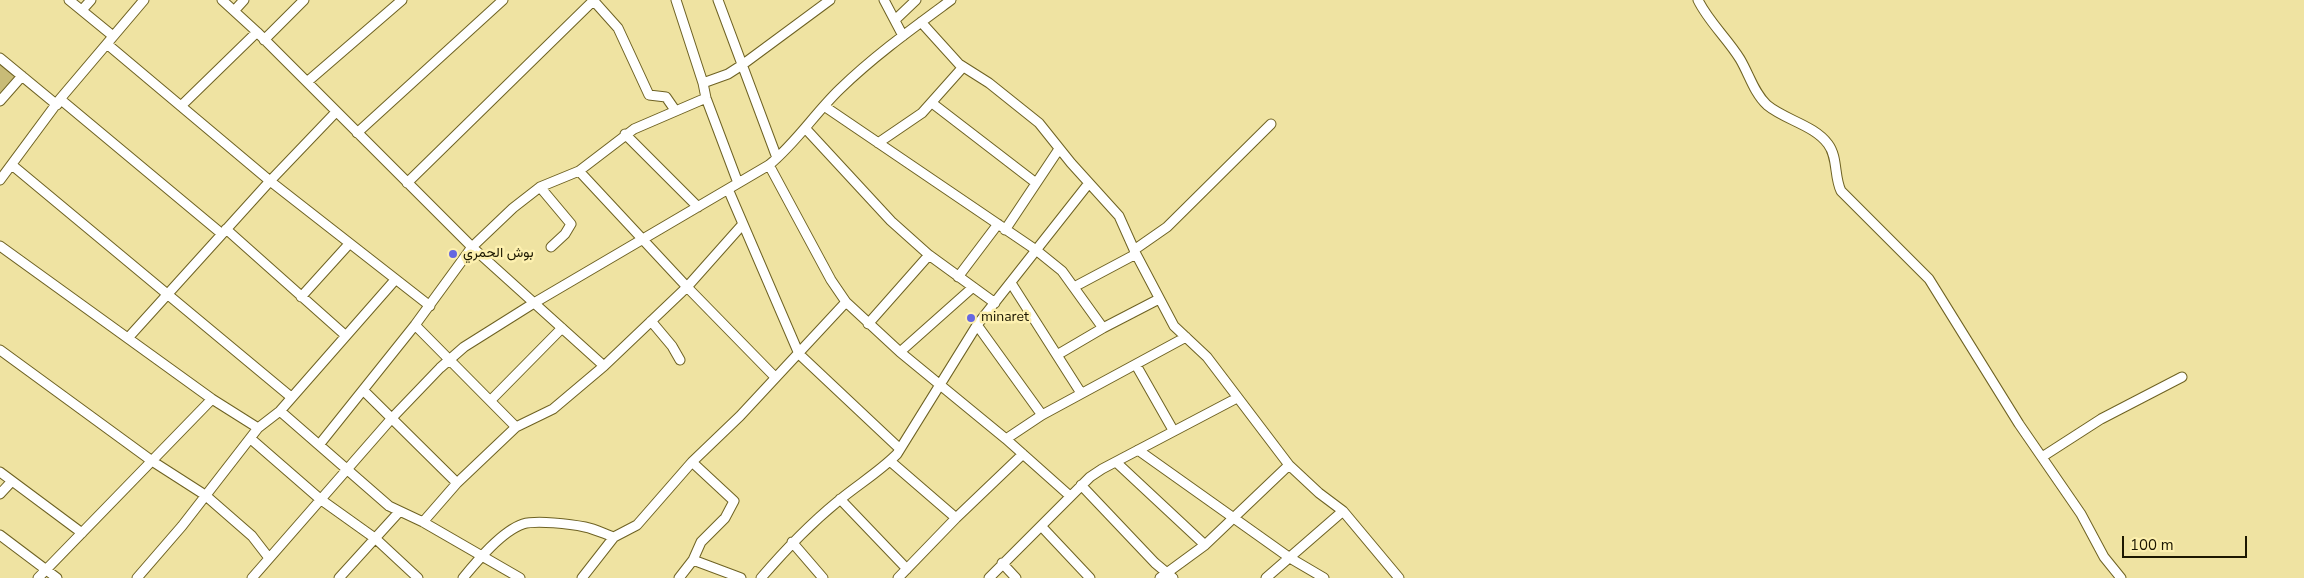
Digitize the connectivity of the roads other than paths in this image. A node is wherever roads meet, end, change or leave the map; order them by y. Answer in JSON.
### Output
{"nodes":[{"id":1,"x":69,"y":0,"type":"edge"},
{"id":2,"x":91,"y":0,"type":"edge"},
{"id":3,"x":144,"y":0,"type":"edge"},
{"id":4,"x":222,"y":0,"type":"edge"},
{"id":5,"x":244,"y":0,"type":"edge"},
{"id":6,"x":304,"y":0,"type":"edge"},
{"id":7,"x":402,"y":0,"type":"edge"},
{"id":8,"x":503,"y":0,"type":"edge"},
{"id":9,"x":584,"y":0,"type":"edge"},
{"id":10,"x":594,"y":0,"type":"edge"},
{"id":11,"x":676,"y":0,"type":"edge"},
{"id":12,"x":718,"y":0,"type":"edge"},
{"id":13,"x":830,"y":0,"type":"edge"},
{"id":14,"x":884,"y":0,"type":"edge"},
{"id":15,"x":916,"y":0,"type":"edge"},
{"id":16,"x":951,"y":0,"type":"edge"},
{"id":17,"x":1698,"y":0,"type":"edge"},
{"id":18,"x":82,"y":10,"type":"junction"},
{"id":19,"x":584,"y":10,"type":"junction"},
{"id":20,"x":234,"y":11,"type":"junction"},
{"id":21,"x":895,"y":20,"type":"junction"},
{"id":22,"x":921,"y":22,"type":"junction"},
{"id":23,"x":256,"y":32,"type":"junction"},
{"id":24,"x":113,"y":36,"type":"junction"},
{"id":25,"x":903,"y":36,"type":"junction"},
{"id":26,"x":264,"y":40,"type":"junction"},
{"id":27,"x":107,"y":44,"type":"junction"},
{"id":28,"x":0,"y":58,"type":"edge"},
{"id":29,"x":742,"y":65,"type":"junction"},
{"id":30,"x":963,"y":67,"type":"junction"},
{"id":31,"x":22,"y":76,"type":"junction"},
{"id":32,"x":307,"y":82,"type":"junction"},
{"id":33,"x":703,"y":83,"type":"junction"},
{"id":34,"x":706,"y":98,"type":"junction"},
{"id":35,"x":0,"y":101,"type":"edge"},
{"id":36,"x":59,"y":102,"type":"junction"},
{"id":37,"x":932,"y":103,"type":"junction"},
{"id":38,"x":181,"y":106,"type":"junction"},
{"id":39,"x":824,"y":106,"type":"junction"},
{"id":40,"x":675,"y":110,"type":"junction"},
{"id":41,"x":336,"y":112,"type":"junction"},
{"id":42,"x":1271,"y":124,"type":"dead end"},
{"id":43,"x":805,"y":128,"type":"junction"},
{"id":44,"x":357,"y":133,"type":"junction"},
{"id":45,"x":625,"y":134,"type":"junction"},
{"id":46,"x":878,"y":142,"type":"junction"},
{"id":47,"x":1059,"y":149,"type":"junction"},
{"id":48,"x":777,"y":158,"type":"junction"},
{"id":49,"x":12,"y":165,"type":"junction"},
{"id":50,"x":769,"y":165,"type":"junction"},
{"id":51,"x":580,"y":171,"type":"junction"},
{"id":52,"x":1,"y":177,"type":"edge"},
{"id":53,"x":270,"y":181,"type":"junction"},
{"id":54,"x":406,"y":183,"type":"junction"},
{"id":55,"x":738,"y":183,"type":"junction"},
{"id":56,"x":1036,"y":183,"type":"junction"},
{"id":57,"x":1089,"y":183,"type":"junction"},
{"id":58,"x":540,"y":187,"type":"junction"},
{"id":59,"x":728,"y":189,"type":"junction"},
{"id":60,"x":698,"y":207,"type":"junction"},
{"id":61,"x":743,"y":224,"type":"junction"},
{"id":62,"x":1001,"y":227,"type":"junction"},
{"id":63,"x":224,"y":232,"type":"junction"},
{"id":64,"x":644,"y":239,"type":"junction"},
{"id":65,"x":349,"y":244,"type":"junction"},
{"id":66,"x":0,"y":246,"type":"edge"},
{"id":67,"x":472,"y":247,"type":"junction"},
{"id":68,"x":551,"y":247,"type":"dead end"},
{"id":69,"x":1036,"y":250,"type":"junction"},
{"id":70,"x":1135,"y":252,"type":"junction"},
{"id":71,"x":929,"y":255,"type":"junction"},
{"id":72,"x":958,"y":277,"type":"junction"},
{"id":73,"x":395,"y":280,"type":"junction"},
{"id":74,"x":1011,"y":283,"type":"junction"},
{"id":75,"x":687,"y":287,"type":"junction"},
{"id":76,"x":1074,"y":287,"type":"junction"},
{"id":77,"x":972,"y":288,"type":"junction"},
{"id":78,"x":169,"y":293,"type":"junction"},
{"id":79,"x":301,"y":297,"type":"junction"},
{"id":80,"x":1159,"y":299,"type":"junction"},
{"id":81,"x":846,"y":302,"type":"junction"},
{"id":82,"x":534,"y":303,"type":"junction"},
{"id":83,"x":995,"y":303,"type":"junction"},
{"id":84,"x":430,"y":306,"type":"junction"},
{"id":85,"x":650,"y":321,"type":"junction"},
{"id":86,"x":868,"y":324,"type":"junction"},
{"id":87,"x":415,"y":325,"type":"junction"},
{"id":88,"x":977,"y":325,"type":"junction"},
{"id":89,"x":562,"y":328,"type":"junction"},
{"id":90,"x":1103,"y":328,"type":"junction"},
{"id":91,"x":345,"y":335,"type":"junction"},
{"id":92,"x":128,"y":338,"type":"junction"},
{"id":93,"x":1186,"y":338,"type":"junction"},
{"id":94,"x":0,"y":351,"type":"edge"},
{"id":95,"x":900,"y":352,"type":"junction"},
{"id":96,"x":799,"y":354,"type":"junction"},
{"id":97,"x":1057,"y":355,"type":"junction"},
{"id":98,"x":449,"y":359,"type":"junction"},
{"id":99,"x":680,"y":360,"type":"dead end"},
{"id":100,"x":1136,"y":365,"type":"junction"},
{"id":101,"x":604,"y":366,"type":"junction"},
{"id":102,"x":775,"y":377,"type":"junction"},
{"id":103,"x":2182,"y":377,"type":"dead end"},
{"id":104,"x":940,"y":384,"type":"junction"},
{"id":105,"x":363,"y":390,"type":"junction"},
{"id":106,"x":1082,"y":393,"type":"junction"},
{"id":107,"x":292,"y":397,"type":"junction"},
{"id":108,"x":212,"y":398,"type":"junction"},
{"id":109,"x":1237,"y":398,"type":"junction"},
{"id":110,"x":490,"y":400,"type":"junction"},
{"id":111,"x":280,"y":411,"type":"junction"},
{"id":112,"x":1042,"y":415,"type":"junction"},
{"id":113,"x":392,"y":418,"type":"junction"},
{"id":114,"x":258,"y":428,"type":"junction"},
{"id":115,"x":516,"y":428,"type":"junction"},
{"id":116,"x":1173,"y":430,"type":"junction"},
{"id":117,"x":251,"y":439,"type":"junction"},
{"id":118,"x":1006,"y":439,"type":"junction"},
{"id":119,"x":319,"y":445,"type":"junction"},
{"id":120,"x":900,"y":449,"type":"junction"},
{"id":121,"x":1138,"y":450,"type":"junction"},
{"id":122,"x":1023,"y":454,"type":"junction"},
{"id":123,"x":2042,"y":457,"type":"junction"},
{"id":124,"x":152,"y":461,"type":"junction"},
{"id":125,"x":890,"y":461,"type":"junction"},
{"id":126,"x":692,"y":462,"type":"junction"},
{"id":127,"x":1116,"y":462,"type":"junction"},
{"id":128,"x":1289,"y":465,"type":"junction"},
{"id":129,"x":346,"y":469,"type":"junction"},
{"id":130,"x":0,"y":472,"type":"edge"},
{"id":131,"x":12,"y":481,"type":"junction"},
{"id":132,"x":458,"y":482,"type":"junction"},
{"id":133,"x":1081,"y":486,"type":"junction"},
{"id":134,"x":0,"y":494,"type":"edge"},
{"id":135,"x":205,"y":495,"type":"junction"},
{"id":136,"x":1070,"y":496,"type":"junction"},
{"id":137,"x":320,"y":499,"type":"junction"},
{"id":138,"x":840,"y":499,"type":"junction"},
{"id":139,"x":1342,"y":511,"type":"junction"},
{"id":140,"x":398,"y":512,"type":"junction"},
{"id":141,"x":1234,"y":517,"type":"junction"},
{"id":142,"x":956,"y":518,"type":"junction"},
{"id":143,"x":423,"y":522,"type":"junction"},
{"id":144,"x":1042,"y":527,"type":"junction"},
{"id":145,"x":82,"y":533,"type":"junction"},
{"id":146,"x":0,"y":535,"type":"edge"},
{"id":147,"x":614,"y":537,"type":"junction"},
{"id":148,"x":376,"y":539,"type":"junction"},
{"id":149,"x":792,"y":542,"type":"junction"},
{"id":150,"x":1205,"y":545,"type":"junction"},
{"id":151,"x":482,"y":556,"type":"junction"},
{"id":152,"x":269,"y":558,"type":"junction"},
{"id":153,"x":1290,"y":558,"type":"junction"},
{"id":154,"x":693,"y":560,"type":"junction"},
{"id":155,"x":1002,"y":563,"type":"junction"},
{"id":156,"x":46,"y":570,"type":"junction"},
{"id":157,"x":904,"y":575,"type":"edge"},
{"id":158,"x":1167,"y":576,"type":"edge"},
{"id":159,"x":38,"y":578,"type":"edge"},
{"id":160,"x":57,"y":578,"type":"edge"},
{"id":161,"x":137,"y":578,"type":"edge"},
{"id":162,"x":252,"y":578,"type":"edge"},
{"id":163,"x":339,"y":578,"type":"edge"},
{"id":164,"x":418,"y":578,"type":"edge"},
{"id":165,"x":463,"y":578,"type":"edge"},
{"id":166,"x":520,"y":578,"type":"edge"},
{"id":167,"x":582,"y":578,"type":"edge"},
{"id":168,"x":678,"y":578,"type":"edge"},
{"id":169,"x":741,"y":578,"type":"edge"},
{"id":170,"x":761,"y":578,"type":"edge"},
{"id":171,"x":823,"y":578,"type":"edge"},
{"id":172,"x":988,"y":578,"type":"edge"},
{"id":173,"x":1016,"y":578,"type":"edge"},
{"id":174,"x":1090,"y":578,"type":"edge"},
{"id":175,"x":1266,"y":578,"type":"edge"},
{"id":176,"x":1324,"y":578,"type":"edge"},
{"id":177,"x":1399,"y":578,"type":"edge"},
{"id":178,"x":2121,"y":578,"type":"edge"}],
"edges":[{"from":1,"to":18,"type":"street"},
{"from":2,"to":18,"type":"street"},
{"from":3,"to":24,"type":"street"},
{"from":4,"to":20,"type":"street"},
{"from":5,"to":20,"type":"street"},
{"from":6,"to":26,"type":"street"},
{"from":7,"to":32,"type":"street"},
{"from":8,"to":44,"type":"street"},
{"from":9,"to":19,"type":"street"},
{"from":10,"to":19,"type":"street"},
{"from":10,"to":40,"type":"street"},
{"from":11,"to":33,"type":"street"},
{"from":12,"to":29,"type":"street"},
{"from":13,"to":29,"type":"street"},
{"from":14,"to":21,"type":"street"},
{"from":15,"to":21,"type":"street"},
{"from":16,"to":22,"type":"street"},
{"from":17,"to":123,"type":"street"},
{"from":18,"to":24,"type":"street"},
{"from":19,"to":54,"type":"street"},
{"from":20,"to":23,"type":"street"},
{"from":21,"to":25,"type":"street"},
{"from":22,"to":25,"type":"street"},
{"from":22,"to":30,"type":"street"},
{"from":23,"to":26,"type":"street"},
{"from":23,"to":38,"type":"street"},
{"from":24,"to":27,"type":"street"},
{"from":25,"to":39,"type":"street"},
{"from":26,"to":32,"type":"street"},
{"from":27,"to":36,"type":"street"},
{"from":27,"to":38,"type":"street"},
{"from":28,"to":31,"type":"street"},
{"from":29,"to":33,"type":"street"},
{"from":29,"to":48,"type":"street"},
{"from":30,"to":37,"type":"street"},
{"from":30,"to":47,"type":"street"},
{"from":31,"to":35,"type":"street"},
{"from":31,"to":36,"type":"street"},
{"from":32,"to":41,"type":"street"},
{"from":33,"to":34,"type":"street"},
{"from":34,"to":40,"type":"street"},
{"from":34,"to":55,"type":"street"},
{"from":36,"to":49,"type":"street"},
{"from":36,"to":63,"type":"street"},
{"from":37,"to":46,"type":"street"},
{"from":37,"to":56,"type":"street"},
{"from":38,"to":53,"type":"street"},
{"from":39,"to":43,"type":"street"},
{"from":39,"to":46,"type":"street"},
{"from":40,"to":45,"type":"street"},
{"from":41,"to":44,"type":"street"},
{"from":41,"to":53,"type":"street"},
{"from":42,"to":70,"type":"street"},
{"from":43,"to":48,"type":"street"},
{"from":43,"to":71,"type":"street"},
{"from":44,"to":54,"type":"street"},
{"from":45,"to":51,"type":"street"},
{"from":45,"to":60,"type":"street"},
{"from":46,"to":62,"type":"street"},
{"from":47,"to":56,"type":"street"},
{"from":47,"to":57,"type":"street"},
{"from":48,"to":50,"type":"street"},
{"from":49,"to":52,"type":"street"},
{"from":49,"to":78,"type":"street"},
{"from":50,"to":55,"type":"street"},
{"from":50,"to":81,"type":"street"},
{"from":51,"to":58,"type":"street"},
{"from":51,"to":64,"type":"street"},
{"from":53,"to":63,"type":"street"},
{"from":53,"to":65,"type":"street"},
{"from":54,"to":67,"type":"street"},
{"from":55,"to":59,"type":"street"},
{"from":56,"to":62,"type":"street"},
{"from":57,"to":69,"type":"street"},
{"from":57,"to":70,"type":"street"},
{"from":58,"to":67,"type":"street"},
{"from":58,"to":68,"type":"street"},
{"from":59,"to":60,"type":"street"},
{"from":59,"to":61,"type":"street"},
{"from":60,"to":64,"type":"street"},
{"from":61,"to":75,"type":"street"},
{"from":61,"to":96,"type":"street"},
{"from":62,"to":69,"type":"street"},
{"from":62,"to":72,"type":"street"},
{"from":63,"to":78,"type":"street"},
{"from":63,"to":79,"type":"street"},
{"from":64,"to":75,"type":"street"},
{"from":64,"to":82,"type":"street"},
{"from":65,"to":73,"type":"street"},
{"from":65,"to":79,"type":"street"},
{"from":66,"to":92,"type":"street"},
{"from":67,"to":82,"type":"street"},
{"from":67,"to":84,"type":"street"},
{"from":69,"to":74,"type":"street"},
{"from":69,"to":76,"type":"street"},
{"from":70,"to":76,"type":"street"},
{"from":70,"to":80,"type":"street"},
{"from":71,"to":72,"type":"street"},
{"from":71,"to":86,"type":"street"},
{"from":72,"to":77,"type":"street"},
{"from":73,"to":84,"type":"street"},
{"from":73,"to":91,"type":"street"},
{"from":74,"to":83,"type":"street"},
{"from":74,"to":97,"type":"street"},
{"from":75,"to":85,"type":"street"},
{"from":75,"to":102,"type":"street"},
{"from":76,"to":90,"type":"street"},
{"from":77,"to":83,"type":"street"},
{"from":77,"to":95,"type":"street"},
{"from":78,"to":92,"type":"street"},
{"from":78,"to":107,"type":"street"},
{"from":79,"to":91,"type":"street"},
{"from":80,"to":90,"type":"street"},
{"from":80,"to":93,"type":"street"},
{"from":81,"to":86,"type":"street"},
{"from":81,"to":96,"type":"street"},
{"from":82,"to":89,"type":"street"},
{"from":82,"to":98,"type":"street"},
{"from":83,"to":88,"type":"street"},
{"from":84,"to":87,"type":"street"},
{"from":85,"to":99,"type":"street"},
{"from":85,"to":101,"type":"street"},
{"from":86,"to":95,"type":"street"},
{"from":87,"to":98,"type":"street"},
{"from":87,"to":105,"type":"street"},
{"from":88,"to":104,"type":"street"},
{"from":88,"to":112,"type":"street"},
{"from":89,"to":101,"type":"street"},
{"from":89,"to":110,"type":"street"},
{"from":90,"to":97,"type":"street"},
{"from":91,"to":107,"type":"street"},
{"from":92,"to":108,"type":"street"},
{"from":93,"to":100,"type":"street"},
{"from":93,"to":109,"type":"street"},
{"from":94,"to":124,"type":"street"},
{"from":95,"to":104,"type":"street"},
{"from":96,"to":102,"type":"street"},
{"from":96,"to":120,"type":"street"},
{"from":97,"to":106,"type":"street"},
{"from":98,"to":110,"type":"street"},
{"from":98,"to":113,"type":"street"},
{"from":100,"to":106,"type":"street"},
{"from":100,"to":116,"type":"street"},
{"from":101,"to":115,"type":"street"},
{"from":102,"to":126,"type":"street"},
{"from":103,"to":123,"type":"street"},
{"from":104,"to":118,"type":"street"},
{"from":104,"to":120,"type":"street"},
{"from":105,"to":113,"type":"street"},
{"from":105,"to":119,"type":"street"},
{"from":106,"to":112,"type":"street"},
{"from":107,"to":111,"type":"street"},
{"from":108,"to":114,"type":"street"},
{"from":108,"to":124,"type":"street"},
{"from":109,"to":116,"type":"street"},
{"from":109,"to":128,"type":"street"},
{"from":110,"to":115,"type":"street"},
{"from":111,"to":114,"type":"street"},
{"from":111,"to":119,"type":"street"},
{"from":112,"to":118,"type":"street"},
{"from":113,"to":129,"type":"street"},
{"from":113,"to":132,"type":"street"},
{"from":114,"to":117,"type":"street"},
{"from":115,"to":132,"type":"street"},
{"from":116,"to":121,"type":"street"},
{"from":117,"to":135,"type":"street"},
{"from":117,"to":137,"type":"street"},
{"from":118,"to":122,"type":"street"},
{"from":119,"to":129,"type":"street"},
{"from":120,"to":125,"type":"street"},
{"from":121,"to":127,"type":"street"},
{"from":121,"to":141,"type":"street"},
{"from":122,"to":136,"type":"street"},
{"from":122,"to":142,"type":"street"},
{"from":123,"to":178,"type":"street"},
{"from":124,"to":135,"type":"street"},
{"from":124,"to":145,"type":"street"},
{"from":125,"to":138,"type":"street"},
{"from":125,"to":142,"type":"street"},
{"from":126,"to":147,"type":"street"},
{"from":126,"to":154,"type":"street"},
{"from":127,"to":133,"type":"street"},
{"from":127,"to":150,"type":"street"},
{"from":128,"to":139,"type":"street"},
{"from":128,"to":141,"type":"street"},
{"from":129,"to":137,"type":"street"},
{"from":129,"to":140,"type":"street"},
{"from":130,"to":131,"type":"street"},
{"from":131,"to":134,"type":"street"},
{"from":131,"to":145,"type":"street"},
{"from":132,"to":143,"type":"street"},
{"from":133,"to":136,"type":"street"},
{"from":133,"to":158,"type":"street"},
{"from":135,"to":152,"type":"street"},
{"from":135,"to":161,"type":"street"},
{"from":136,"to":144,"type":"street"},
{"from":137,"to":148,"type":"street"},
{"from":137,"to":152,"type":"street"},
{"from":138,"to":149,"type":"street"},
{"from":138,"to":157,"type":"street"},
{"from":139,"to":153,"type":"street"},
{"from":139,"to":177,"type":"street"},
{"from":140,"to":143,"type":"street"},
{"from":140,"to":148,"type":"street"},
{"from":141,"to":150,"type":"street"},
{"from":141,"to":153,"type":"street"},
{"from":142,"to":157,"type":"street"},
{"from":143,"to":151,"type":"street"},
{"from":144,"to":155,"type":"street"},
{"from":144,"to":174,"type":"street"},
{"from":145,"to":156,"type":"street"},
{"from":146,"to":156,"type":"street"},
{"from":147,"to":151,"type":"street"},
{"from":147,"to":167,"type":"street"},
{"from":148,"to":163,"type":"street"},
{"from":148,"to":164,"type":"street"},
{"from":149,"to":170,"type":"street"},
{"from":149,"to":171,"type":"street"},
{"from":150,"to":158,"type":"street"},
{"from":151,"to":165,"type":"street"},
{"from":151,"to":166,"type":"street"},
{"from":152,"to":162,"type":"street"},
{"from":153,"to":175,"type":"street"},
{"from":153,"to":176,"type":"street"},
{"from":154,"to":168,"type":"street"},
{"from":154,"to":169,"type":"street"},
{"from":155,"to":172,"type":"street"},
{"from":155,"to":173,"type":"street"},
{"from":156,"to":159,"type":"street"},
{"from":156,"to":160,"type":"street"}]}
